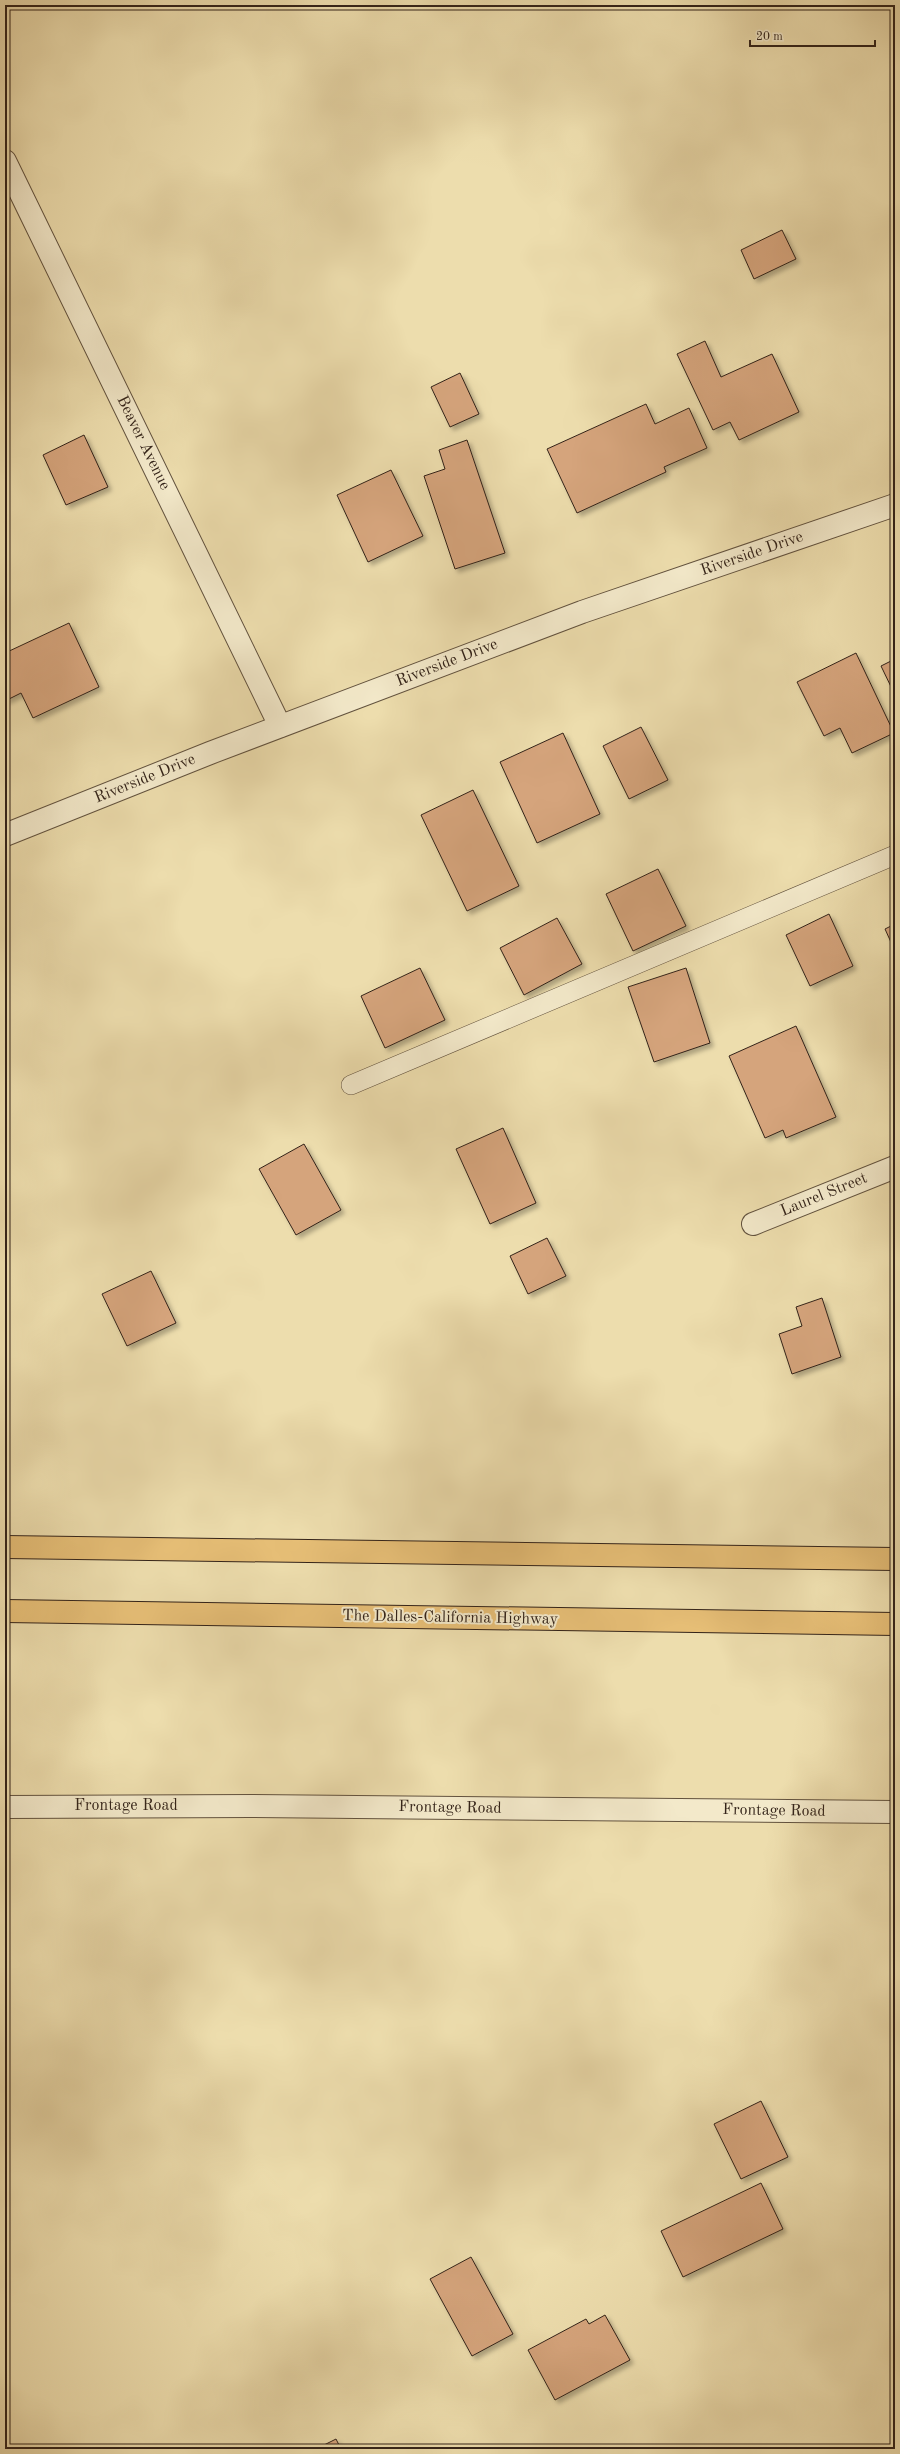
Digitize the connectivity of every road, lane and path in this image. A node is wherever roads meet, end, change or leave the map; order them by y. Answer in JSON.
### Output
{"nodes":[{"id":1,"x":5,"y":161,"type":"edge"},
{"id":2,"x":895,"y":504,"type":"edge"},
{"id":3,"x":280,"y":726,"type":"junction"},
{"id":4,"x":5,"y":835,"type":"edge"},
{"id":5,"x":895,"y":855,"type":"edge"},
{"id":6,"x":351,"y":1085,"type":"dead end"},
{"id":7,"x":895,"y":1167,"type":"edge"},
{"id":8,"x":753,"y":1224,"type":"dead end"},
{"id":9,"x":5,"y":1547,"type":"edge"},
{"id":10,"x":895,"y":1559,"type":"edge"},
{"id":11,"x":5,"y":1611,"type":"edge"},
{"id":12,"x":895,"y":1624,"type":"edge"},
{"id":13,"x":5,"y":1807,"type":"edge"},
{"id":14,"x":895,"y":1812,"type":"edge"}],
"edges":[{"from":1,"to":3,"type":"street","name":"Beaver Avenue"},
{"from":2,"to":3,"type":"street","name":"Riverside Drive"},
{"from":3,"to":4,"type":"street","name":"Riverside Drive"},
{"from":5,"to":6,"type":"lane"},
{"from":7,"to":8,"type":"street","name":"Laurel Street"},
{"from":9,"to":10,"type":"highway"},
{"from":11,"to":12,"type":"highway","name":"The Dalles-California Highway"},
{"from":13,"to":14,"type":"street","name":"Frontage Road"}]}
